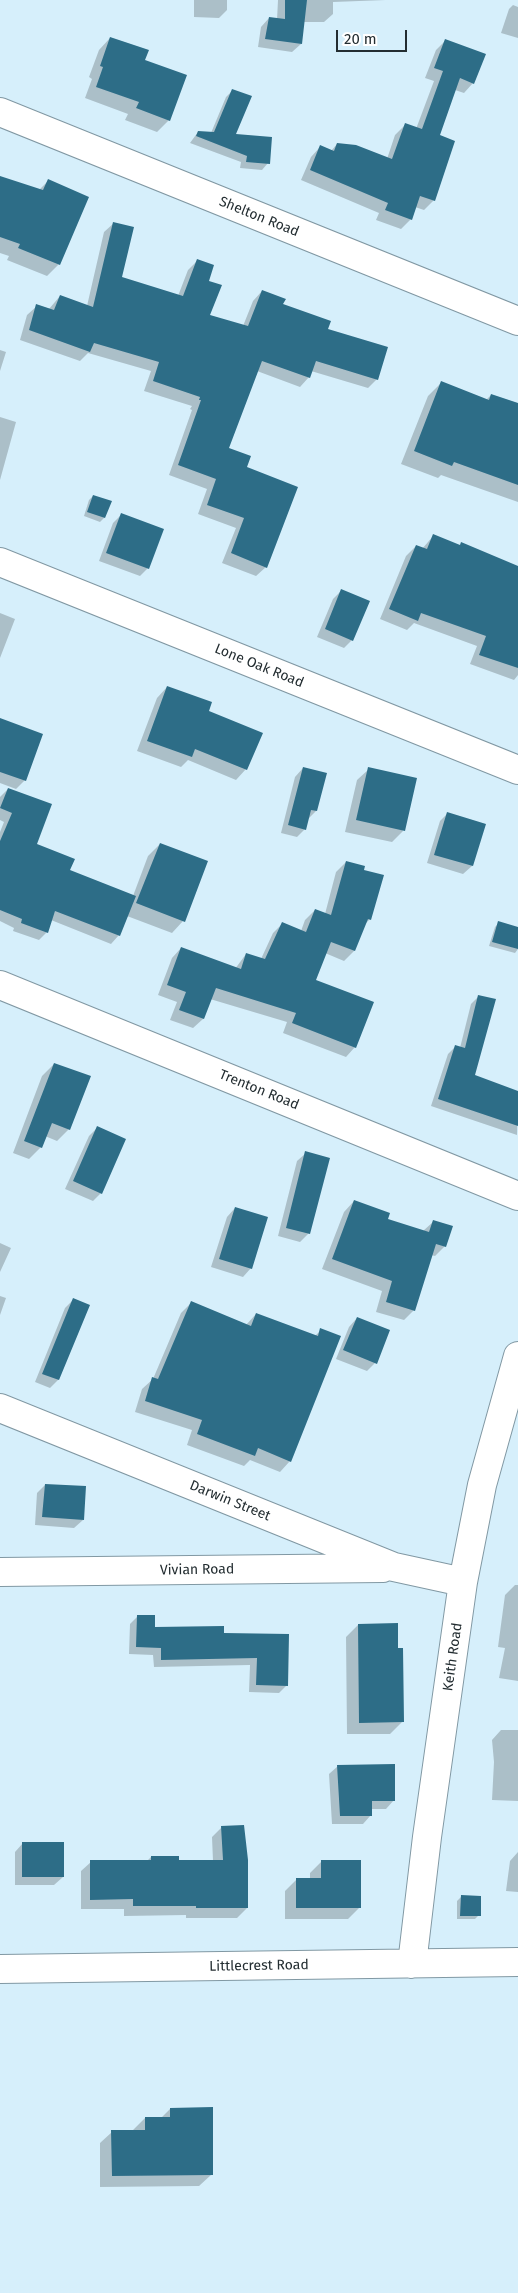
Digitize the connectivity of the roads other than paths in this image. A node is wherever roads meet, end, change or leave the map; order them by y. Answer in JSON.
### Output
{"nodes":[{"id":1,"x":0,"y":112,"type":"edge"},
{"id":2,"x":518,"y":321,"type":"edge"},
{"id":3,"x":0,"y":562,"type":"edge"},
{"id":4,"x":518,"y":770,"type":"edge"},
{"id":5,"x":0,"y":984,"type":"edge"},
{"id":6,"x":518,"y":1196,"type":"edge"},
{"id":7,"x":518,"y":1356,"type":"edge"},
{"id":8,"x":0,"y":1408,"type":"edge"},
{"id":9,"x":394,"y":1568,"type":"junction"},
{"id":10,"x":0,"y":1572,"type":"edge"},
{"id":11,"x":463,"y":1582,"type":"junction"},
{"id":12,"x":518,"y":1962,"type":"edge"},
{"id":13,"x":412,"y":1964,"type":"junction"},
{"id":14,"x":0,"y":1969,"type":"edge"}],
"edges":[{"from":1,"to":2,"type":"street","name":"Shelton Road"},
{"from":3,"to":4,"type":"street","name":"Lone Oak Road"},
{"from":5,"to":6,"type":"street","name":"Trenton Road"},
{"from":7,"to":11,"type":"street","name":"Keith Road"},
{"from":8,"to":9,"type":"street","name":"Darwin Street"},
{"from":9,"to":10,"type":"street","name":"Vivian Road"},
{"from":9,"to":11,"type":"street","name":"Darwin Street"},
{"from":11,"to":13,"type":"street","name":"Keith Road"},
{"from":12,"to":13,"type":"street","name":"Littlecrest Road"},
{"from":13,"to":14,"type":"street","name":"Littlecrest Road"}]}
